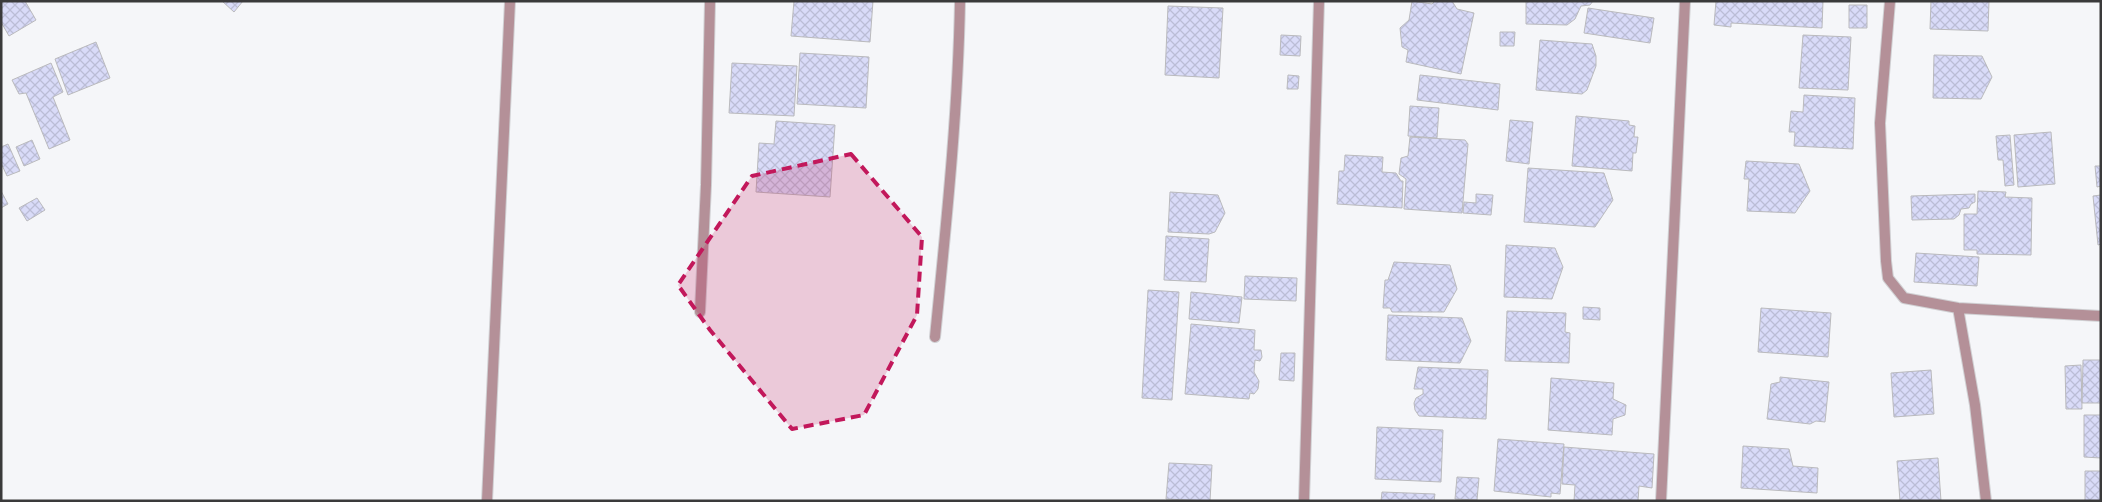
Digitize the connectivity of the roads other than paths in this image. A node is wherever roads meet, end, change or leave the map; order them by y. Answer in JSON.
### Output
{"nodes":[{"id":1,"x":510,"y":1,"type":"edge"},
{"id":2,"x":710,"y":1,"type":"edge"},
{"id":3,"x":960,"y":1,"type":"edge"},
{"id":4,"x":1319,"y":1,"type":"edge"},
{"id":5,"x":1685,"y":1,"type":"edge"},
{"id":6,"x":1890,"y":1,"type":"edge"},
{"id":7,"x":1958,"y":308,"type":"junction"},
{"id":8,"x":700,"y":312,"type":"dead end"},
{"id":9,"x":2101,"y":316,"type":"edge"},
{"id":10,"x":935,"y":337,"type":"dead end"},
{"id":11,"x":487,"y":501,"type":"edge"},
{"id":12,"x":1304,"y":501,"type":"edge"},
{"id":13,"x":1661,"y":501,"type":"edge"},
{"id":14,"x":1986,"y":501,"type":"edge"}],
"edges":[{"from":1,"to":11,"type":"street"},
{"from":2,"to":8,"type":"street"},
{"from":3,"to":10,"type":"street"},
{"from":4,"to":12,"type":"street"},
{"from":5,"to":13,"type":"street"},
{"from":6,"to":7,"type":"street"},
{"from":7,"to":9,"type":"street"},
{"from":7,"to":14,"type":"street"}]}
